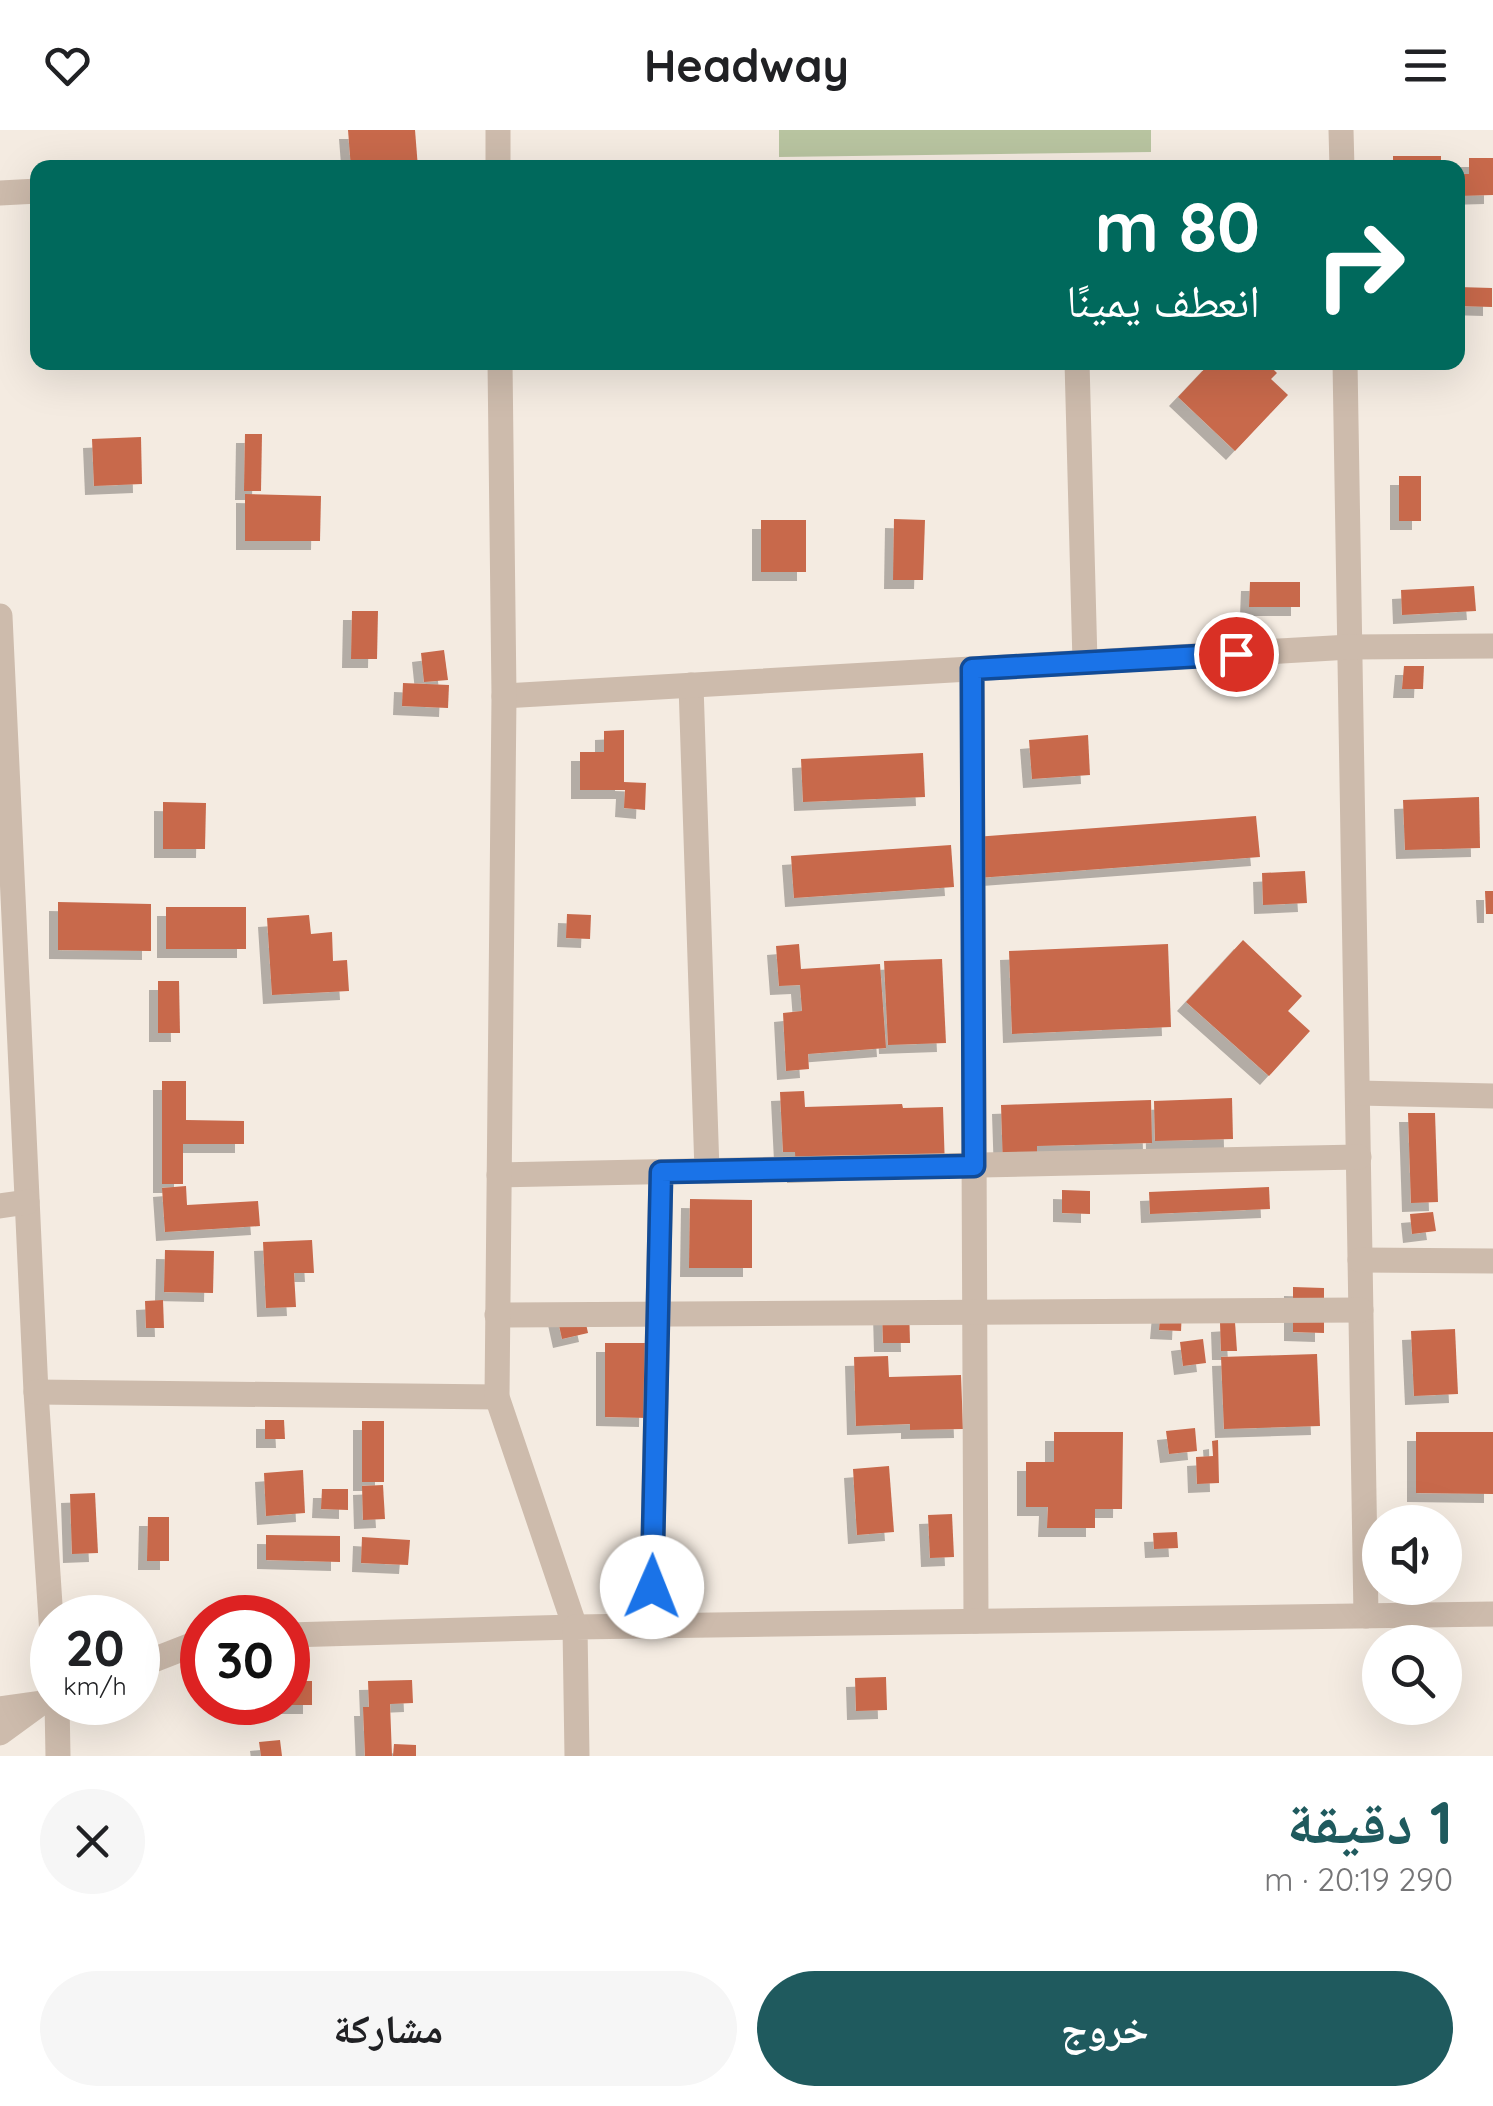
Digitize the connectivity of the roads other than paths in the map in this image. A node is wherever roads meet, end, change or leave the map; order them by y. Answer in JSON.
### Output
{"nodes":[{"id":1,"x":498,"y":130,"type":"edge"},
{"id":2,"x":1341,"y":130,"type":"edge"},
{"id":3,"x":498,"y":160,"type":"edge"},
{"id":4,"x":1342,"y":160,"type":"edge"},
{"id":5,"x":30,"y":191,"type":"edge"},
{"id":6,"x":0,"y":193,"type":"edge"},
{"id":7,"x":500,"y":370,"type":"edge"},
{"id":8,"x":1077,"y":370,"type":"edge"},
{"id":9,"x":1345,"y":370,"type":"edge"},
{"id":10,"x":0,"y":616,"type":"edge"},
{"id":11,"x":1493,"y":646,"type":"edge"},
{"id":12,"x":1350,"y":647,"type":"junction"},
{"id":13,"x":1085,"y":662,"type":"junction"},
{"id":14,"x":972,"y":669,"type":"junction"},
{"id":15,"x":691,"y":685,"type":"junction"},
{"id":16,"x":504,"y":696,"type":"junction"},
{"id":17,"x":1358,"y":1093,"type":"junction"},
{"id":18,"x":1493,"y":1096,"type":"edge"},
{"id":19,"x":1359,"y":1158,"type":"junction"},
{"id":20,"x":974,"y":1166,"type":"junction"},
{"id":21,"x":707,"y":1171,"type":"junction"},
{"id":22,"x":661,"y":1172,"type":"junction"},
{"id":23,"x":499,"y":1175,"type":"junction"},
{"id":24,"x":27,"y":1202,"type":"junction"},
{"id":25,"x":0,"y":1206,"type":"edge"},
{"id":26,"x":1360,"y":1260,"type":"junction"},
{"id":27,"x":1493,"y":1261,"type":"edge"},
{"id":28,"x":1361,"y":1310,"type":"junction"},
{"id":29,"x":974,"y":1312,"type":"junction"},
{"id":30,"x":658,"y":1314,"type":"junction"},
{"id":31,"x":498,"y":1315,"type":"junction"},
{"id":32,"x":36,"y":1392,"type":"junction"},
{"id":33,"x":497,"y":1397,"type":"junction"},
{"id":34,"x":49,"y":1595,"type":"edge"},
{"id":35,"x":1493,"y":1614,"type":"edge"},
{"id":36,"x":1366,"y":1616,"type":"junction"},
{"id":37,"x":976,"y":1622,"type":"junction"},
{"id":38,"x":650,"y":1626,"type":"junction"},
{"id":39,"x":575,"y":1627,"type":"junction"},
{"id":40,"x":310,"y":1633,"type":"edge"},
{"id":41,"x":30,"y":1704,"type":"edge"},
{"id":42,"x":0,"y":1708,"type":"edge"},
{"id":43,"x":30,"y":1714,"type":"edge"},
{"id":44,"x":53,"y":1725,"type":"edge"},
{"id":45,"x":0,"y":1733,"type":"edge"},
{"id":46,"x":58,"y":1756,"type":"edge"},
{"id":47,"x":577,"y":1756,"type":"edge"}],
"edges":[{"from":1,"to":3,"type":"street"},
{"from":2,"to":4,"type":"street"},
{"from":5,"to":6,"type":"street"},
{"from":7,"to":16,"type":"street"},
{"from":8,"to":13,"type":"street"},
{"from":9,"to":12,"type":"street"},
{"from":10,"to":24,"type":"street"},
{"from":11,"to":12,"type":"street"},
{"from":12,"to":13,"type":"street"},
{"from":12,"to":17,"type":"street"},
{"from":13,"to":14,"type":"street"},
{"from":14,"to":15,"type":"street"},
{"from":14,"to":20,"type":"street"},
{"from":15,"to":16,"type":"street"},
{"from":15,"to":21,"type":"street"},
{"from":16,"to":23,"type":"street"},
{"from":17,"to":18,"type":"street"},
{"from":17,"to":19,"type":"street"},
{"from":19,"to":20,"type":"street"},
{"from":19,"to":26,"type":"street"},
{"from":20,"to":21,"type":"street"},
{"from":20,"to":29,"type":"street"},
{"from":21,"to":22,"type":"street"},
{"from":22,"to":23,"type":"street"},
{"from":22,"to":30,"type":"street"},
{"from":23,"to":31,"type":"street"},
{"from":24,"to":25,"type":"street"},
{"from":24,"to":32,"type":"street"},
{"from":26,"to":27,"type":"street"},
{"from":26,"to":28,"type":"street"},
{"from":28,"to":29,"type":"street"},
{"from":28,"to":36,"type":"street"},
{"from":29,"to":30,"type":"street"},
{"from":29,"to":37,"type":"street"},
{"from":30,"to":31,"type":"street"},
{"from":30,"to":38,"type":"street"},
{"from":31,"to":33,"type":"street"},
{"from":32,"to":33,"type":"street"},
{"from":32,"to":34,"type":"street"},
{"from":33,"to":39,"type":"street"},
{"from":35,"to":36,"type":"street"},
{"from":36,"to":37,"type":"street"},
{"from":37,"to":38,"type":"street"},
{"from":38,"to":39,"type":"street"},
{"from":39,"to":40,"type":"street"},
{"from":39,"to":47,"type":"street"},
{"from":41,"to":42,"type":"street"},
{"from":43,"to":45,"type":"street"},
{"from":44,"to":46,"type":"street"}]}
